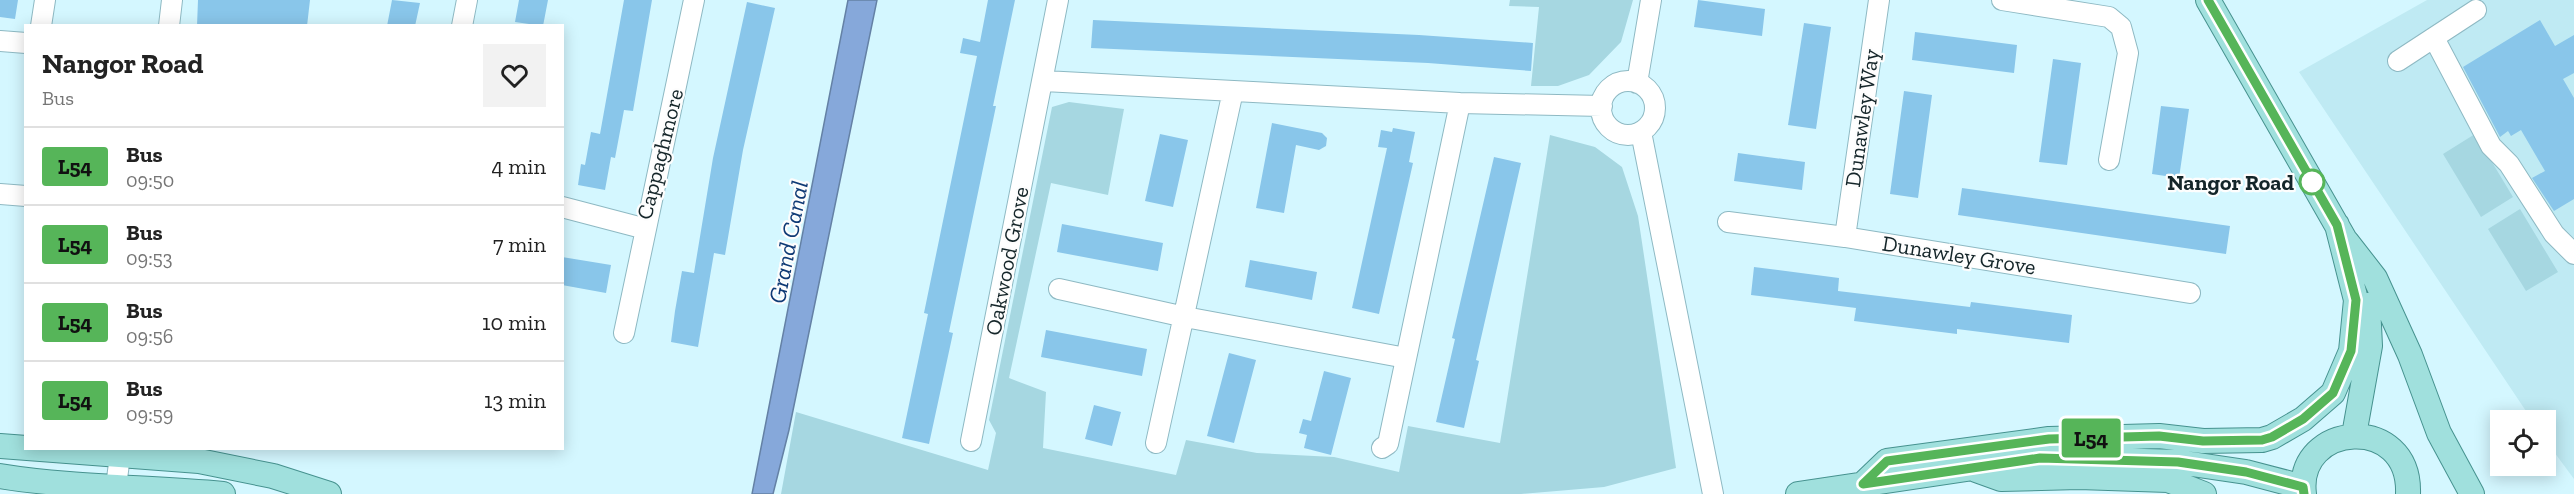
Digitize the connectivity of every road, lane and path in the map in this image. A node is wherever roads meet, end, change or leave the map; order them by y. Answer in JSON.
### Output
{"nodes":[{"id":1,"x":45,"y":0,"type":"edge"},
{"id":2,"x":172,"y":0,"type":"edge"},
{"id":3,"x":467,"y":0,"type":"edge"},
{"id":4,"x":694,"y":0,"type":"edge"},
{"id":5,"x":1058,"y":0,"type":"edge"},
{"id":6,"x":1651,"y":0,"type":"edge"},
{"id":7,"x":1879,"y":0,"type":"edge"},
{"id":8,"x":2002,"y":0,"type":"edge"},
{"id":9,"x":2208,"y":0,"type":"edge"},
{"id":10,"x":2476,"y":10,"type":"dead end"},
{"id":11,"x":41,"y":24,"type":"edge"},
{"id":12,"x":169,"y":24,"type":"edge"},
{"id":13,"x":462,"y":24,"type":"edge"},
{"id":14,"x":2434,"y":38,"type":"junction"},
{"id":15,"x":0,"y":40,"type":"edge"},
{"id":16,"x":24,"y":43,"type":"edge"},
{"id":17,"x":2398,"y":61,"type":"dead end"},
{"id":18,"x":1044,"y":81,"type":"junction"},
{"id":19,"x":1637,"y":83,"type":"junction"},
{"id":20,"x":1233,"y":91,"type":"junction"},
{"id":21,"x":1460,"y":103,"type":"junction"},
{"id":22,"x":1602,"y":106,"type":"junction"},
{"id":23,"x":1641,"y":132,"type":"junction"},
{"id":24,"x":2109,"y":160,"type":"dead end"},
{"id":25,"x":0,"y":194,"type":"edge"},
{"id":26,"x":24,"y":196,"type":"edge"},
{"id":27,"x":564,"y":208,"type":"edge"},
{"id":28,"x":1728,"y":222,"type":"dead end"},
{"id":29,"x":646,"y":229,"type":"junction"},
{"id":30,"x":2342,"y":234,"type":"junction"},
{"id":31,"x":1845,"y":237,"type":"junction"},
{"id":32,"x":2574,"y":254,"type":"edge"},
{"id":33,"x":1059,"y":289,"type":"dead end"},
{"id":34,"x":2190,"y":293,"type":"dead end"},
{"id":35,"x":1185,"y":317,"type":"junction"},
{"id":36,"x":2399,"y":331,"type":"junction"},
{"id":37,"x":624,"y":333,"type":"dead end"},
{"id":38,"x":2370,"y":346,"type":"junction"},
{"id":39,"x":1406,"y":358,"type":"junction"},
{"id":40,"x":2354,"y":435,"type":"junction"},
{"id":41,"x":971,"y":441,"type":"dead end"},
{"id":42,"x":2203,"y":441,"type":"junction"},
{"id":43,"x":1156,"y":443,"type":"dead end"},
{"id":44,"x":0,"y":446,"type":"edge"},
{"id":45,"x":24,"y":447,"type":"edge"},
{"id":46,"x":1382,"y":448,"type":"dead end"},
{"id":47,"x":80,"y":450,"type":"edge"},
{"id":48,"x":120,"y":452,"type":"edge"},
{"id":49,"x":1968,"y":467,"type":"junction"},
{"id":50,"x":2214,"y":467,"type":"junction"},
{"id":51,"x":0,"y":476,"type":"edge"},
{"id":52,"x":1863,"y":484,"type":"junction"},
{"id":53,"x":2304,"y":490,"type":"edge"},
{"id":54,"x":2414,"y":490,"type":"edge"},
{"id":55,"x":116,"y":491,"type":"edge"},
{"id":56,"x":223,"y":494,"type":"edge"},
{"id":57,"x":329,"y":494,"type":"edge"},
{"id":58,"x":1713,"y":494,"type":"edge"},
{"id":59,"x":1798,"y":494,"type":"edge"},
{"id":60,"x":2204,"y":494,"type":"edge"},
{"id":61,"x":2472,"y":494,"type":"edge"}],
"edges":[{"from":1,"to":11,"type":"street"},
{"from":2,"to":12,"type":"street"},
{"from":3,"to":13,"type":"street"},
{"from":4,"to":29,"type":"street","name":"Cappaghmore"},
{"from":5,"to":18,"type":"street","name":"Oakwood Grove"},
{"from":6,"to":19,"type":"street"},
{"from":7,"to":31,"type":"street","name":"Dunawley Way"},
{"from":8,"to":24,"type":"street"},
{"from":9,"to":30,"type":"main road"},
{"from":10,"to":14,"type":"street"},
{"from":14,"to":17,"type":"street"},
{"from":14,"to":32,"type":"street"},
{"from":15,"to":16,"type":"street"},
{"from":18,"to":20,"type":"street"},
{"from":18,"to":41,"type":"street","name":"Oakwood Grove"},
{"from":19,"to":22,"type":"street"},
{"from":19,"to":23,"type":"street"},
{"from":20,"to":21,"type":"street"},
{"from":20,"to":35,"type":"street"},
{"from":21,"to":22,"type":"street"},
{"from":21,"to":39,"type":"street"},
{"from":22,"to":23,"type":"street"},
{"from":23,"to":58,"type":"street"},
{"from":25,"to":26,"type":"street"},
{"from":27,"to":29,"type":"street","name":"Cappaghmore"},
{"from":28,"to":31,"type":"street","name":"Dunawley Grove"},
{"from":29,"to":37,"type":"street"},
{"from":30,"to":36,"type":"main road"},
{"from":30,"to":38,"type":"main road"},
{"from":30,"to":42,"type":"main road"},
{"from":31,"to":34,"type":"street","name":"Dunawley Grove"},
{"from":33,"to":35,"type":"street"},
{"from":35,"to":39,"type":"street"},
{"from":35,"to":43,"type":"street"},
{"from":36,"to":38,"type":"main road"},
{"from":36,"to":61,"type":"main road"},
{"from":38,"to":40,"type":"main road"},
{"from":39,"to":46,"type":"street"},
{"from":40,"to":53,"type":"main road"},
{"from":40,"to":54,"type":"main road"},
{"from":42,"to":50,"type":"main road"},
{"from":42,"to":52,"type":"main road"},
{"from":44,"to":45,"type":"main road"},
{"from":47,"to":48,"type":"main road"},
{"from":48,"to":55,"type":"street"},
{"from":48,"to":57,"type":"main road"},
{"from":49,"to":50,"type":"main road"},
{"from":49,"to":52,"type":"main road"},
{"from":49,"to":60,"type":"main road"},
{"from":50,"to":53,"type":"main road"},
{"from":51,"to":55,"type":"main road"},
{"from":52,"to":59,"type":"main road"},
{"from":55,"to":56,"type":"main road"}]}
